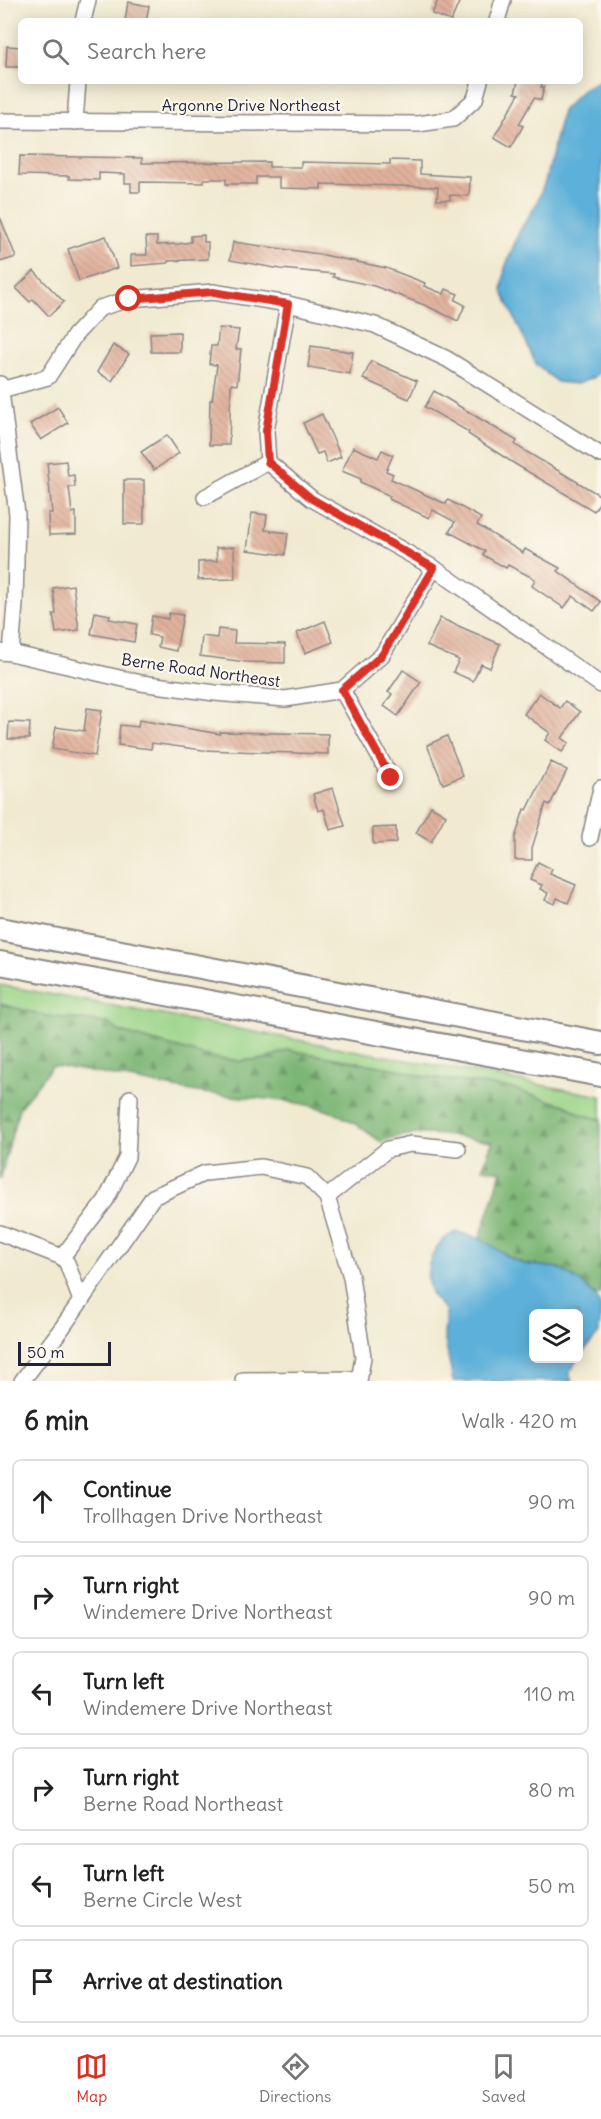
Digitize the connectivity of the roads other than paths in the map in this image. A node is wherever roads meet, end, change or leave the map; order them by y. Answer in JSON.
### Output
{"nodes":[{"id":1,"x":88,"y":0,"type":"edge"},
{"id":2,"x":503,"y":0,"type":"edge"},
{"id":3,"x":84,"y":18,"type":"edge"},
{"id":4,"x":498,"y":18,"type":"edge"},
{"id":5,"x":78,"y":84,"type":"edge"},
{"id":6,"x":479,"y":84,"type":"edge"},
{"id":7,"x":0,"y":121,"type":"edge"},
{"id":8,"x":75,"y":122,"type":"junction"},
{"id":9,"x":288,"y":304,"type":"junction"},
{"id":10,"x":1,"y":387,"type":"edge"},
{"id":11,"x":601,"y":455,"type":"edge"},
{"id":12,"x":268,"y":462,"type":"junction"},
{"id":13,"x":206,"y":497,"type":"dead end"},
{"id":14,"x":434,"y":568,"type":"junction"},
{"id":15,"x":5,"y":652,"type":"edge"},
{"id":16,"x":601,"y":685,"type":"edge"},
{"id":17,"x":342,"y":690,"type":"junction"},
{"id":18,"x":391,"y":778,"type":"dead end"},
{"id":19,"x":601,"y":789,"type":"edge"},
{"id":20,"x":590,"y":838,"type":"dead end"},
{"id":21,"x":0,"y":929,"type":"edge"},
{"id":22,"x":0,"y":963,"type":"edge"},
{"id":23,"x":601,"y":1043,"type":"edge"},
{"id":24,"x":601,"y":1075,"type":"edge"},
{"id":25,"x":130,"y":1098,"type":"dead end"},
{"id":26,"x":458,"y":1149,"type":"dead end"},
{"id":27,"x":327,"y":1197,"type":"junction"},
{"id":28,"x":0,"y":1233,"type":"edge"},
{"id":29,"x":62,"y":1257,"type":"junction"},
{"id":30,"x":81,"y":1301,"type":"junction"},
{"id":31,"x":243,"y":1380,"type":"edge"},
{"id":32,"x":359,"y":1380,"type":"edge"},
{"id":33,"x":22,"y":1381,"type":"edge"}],
"edges":[{"from":1,"to":3,"type":"street"},
{"from":2,"to":4,"type":"street"},
{"from":5,"to":8,"type":"street"},
{"from":6,"to":8,"type":"street","name":"Argonne Drive Northeast"},
{"from":7,"to":8,"type":"street","name":"Argonne Drive Northeast"},
{"from":9,"to":10,"type":"street"},
{"from":9,"to":11,"type":"street"},
{"from":9,"to":12,"type":"street"},
{"from":10,"to":15,"type":"street"},
{"from":12,"to":13,"type":"street"},
{"from":12,"to":14,"type":"street"},
{"from":14,"to":16,"type":"street"},
{"from":14,"to":17,"type":"street"},
{"from":15,"to":17,"type":"street","name":"Berne Road Northeast"},
{"from":17,"to":18,"type":"street"},
{"from":19,"to":20,"type":"street"},
{"from":21,"to":23,"type":"highway"},
{"from":22,"to":24,"type":"highway"},
{"from":25,"to":29,"type":"street"},
{"from":26,"to":27,"type":"street"},
{"from":27,"to":30,"type":"street"},
{"from":27,"to":32,"type":"street"},
{"from":28,"to":29,"type":"street"},
{"from":29,"to":30,"type":"street"},
{"from":30,"to":33,"type":"street"},
{"from":31,"to":32,"type":"street"}]}
